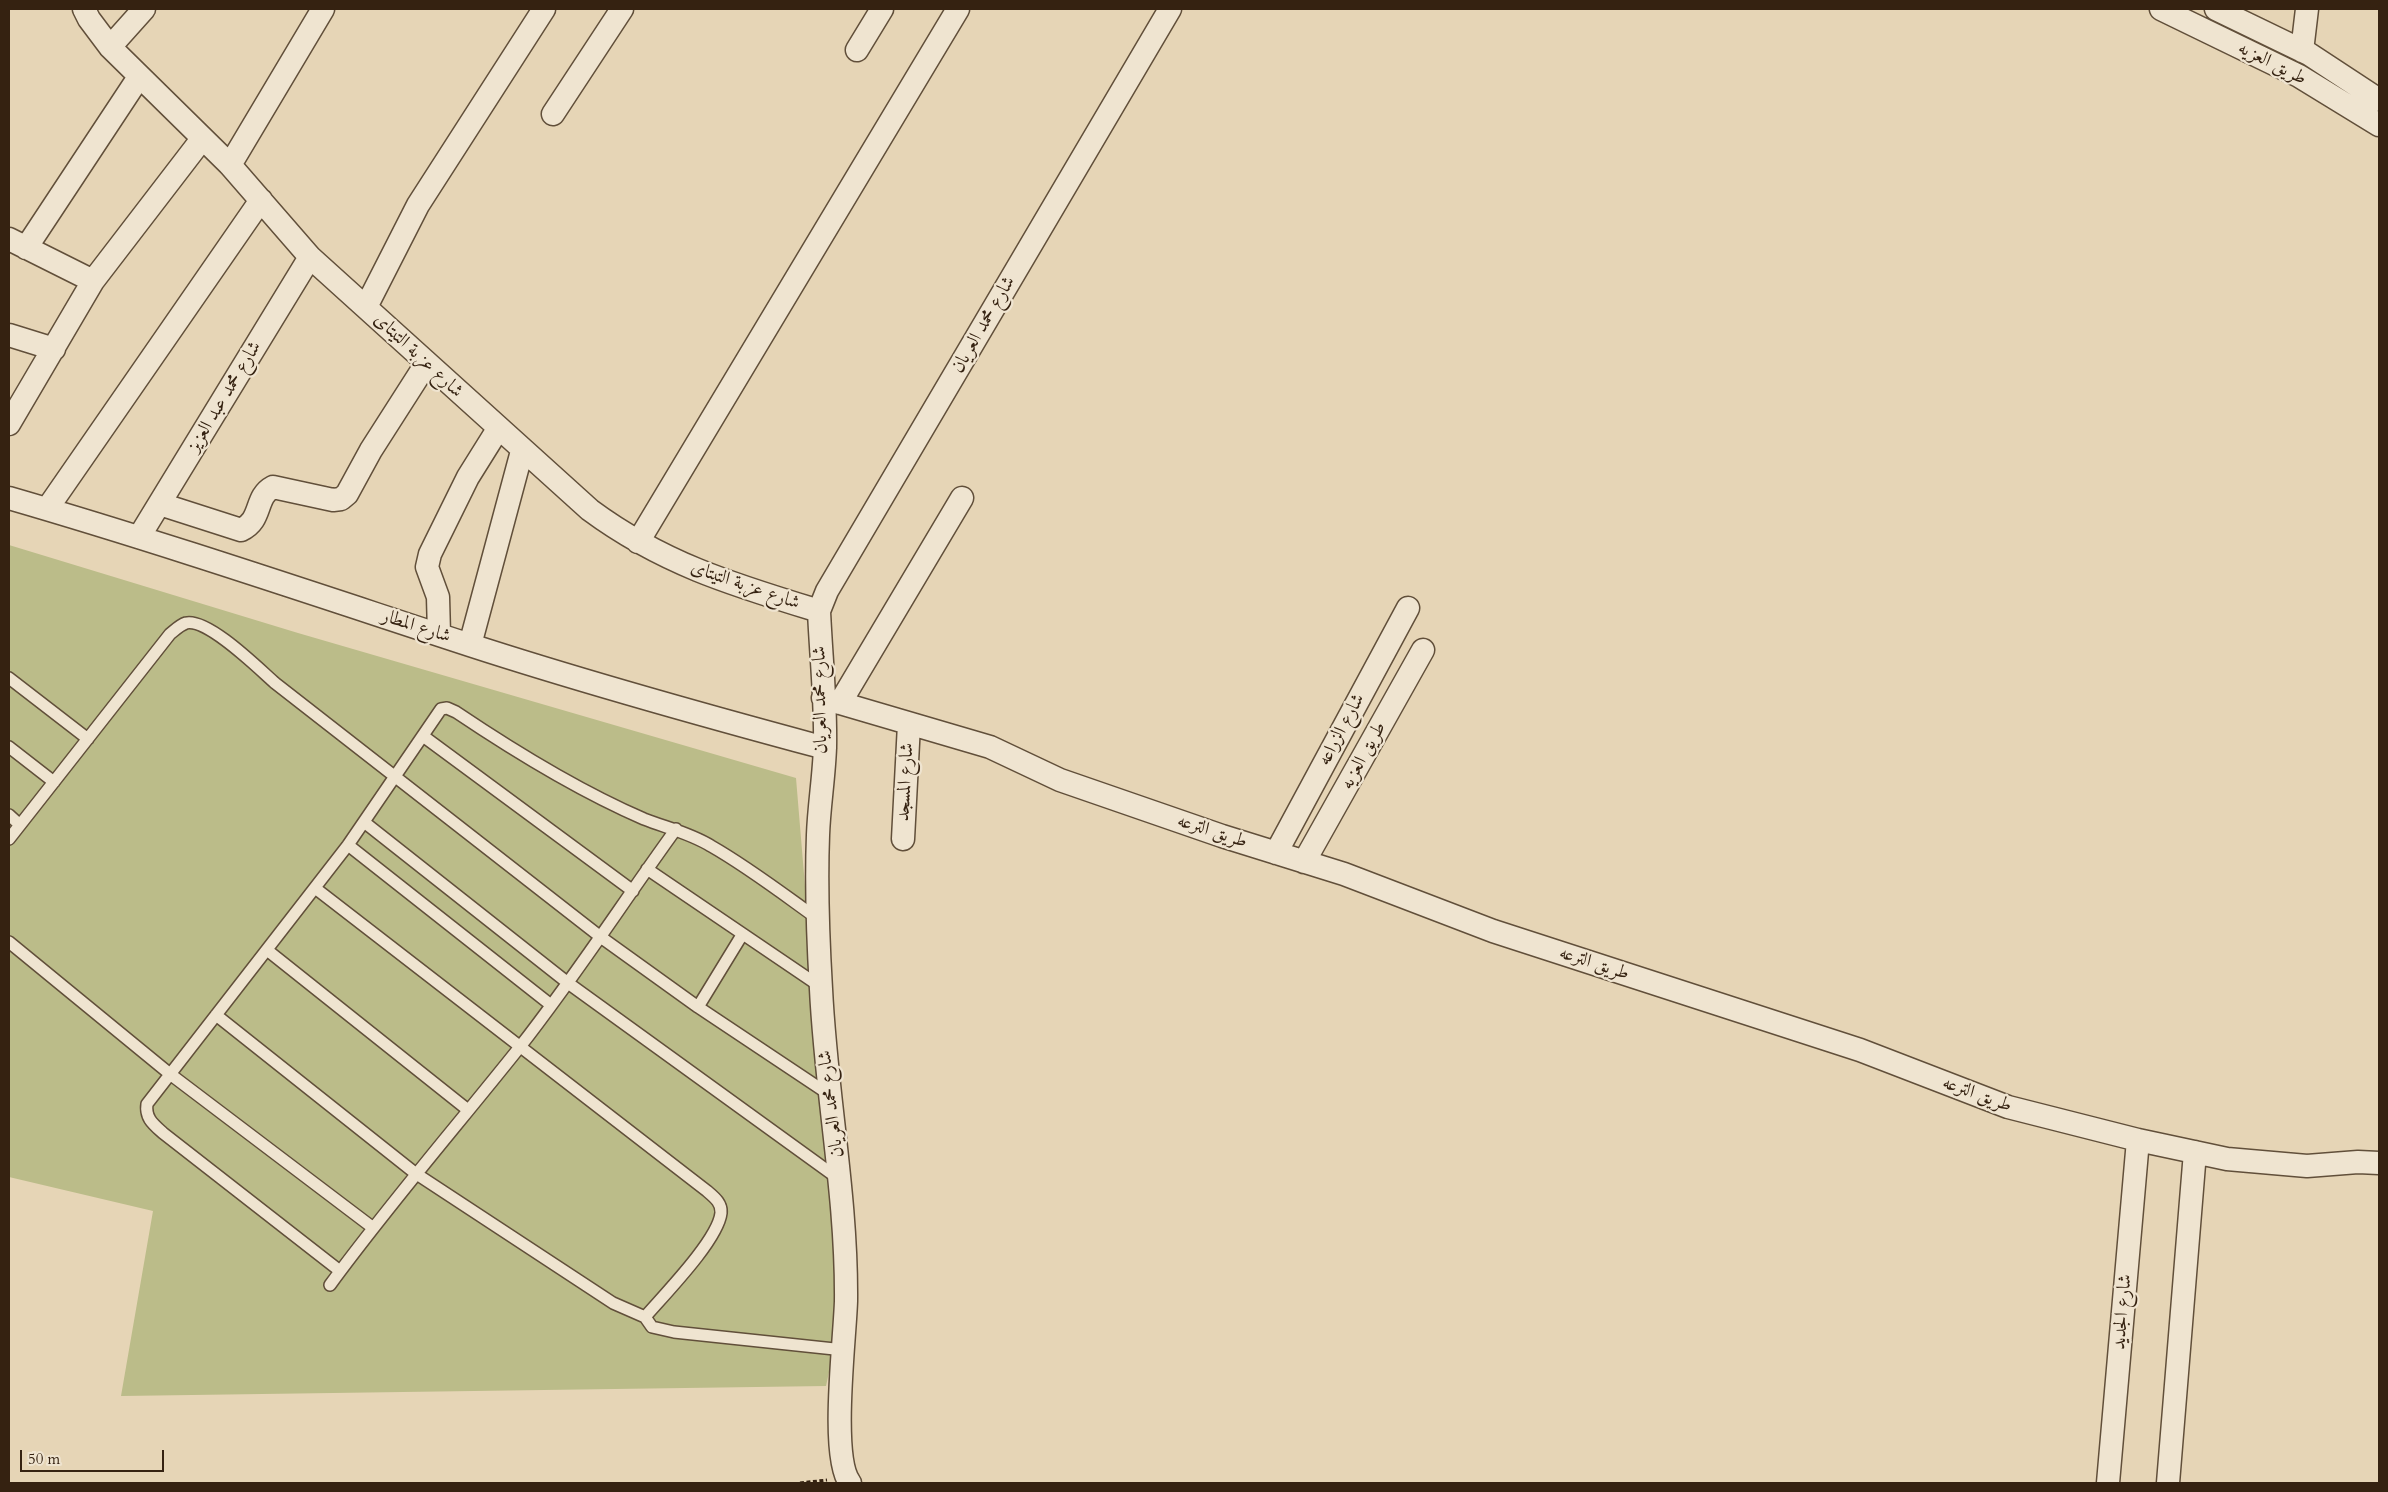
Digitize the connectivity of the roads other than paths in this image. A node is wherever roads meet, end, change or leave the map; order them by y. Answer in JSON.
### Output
{"nodes":[{"id":1,"x":84,"y":9,"type":"edge"},
{"id":2,"x":144,"y":9,"type":"edge"},
{"id":3,"x":322,"y":9,"type":"edge"},
{"id":4,"x":544,"y":9,"type":"edge"},
{"id":5,"x":622,"y":9,"type":"edge"},
{"id":6,"x":882,"y":9,"type":"edge"},
{"id":7,"x":958,"y":9,"type":"edge"},
{"id":8,"x":1170,"y":9,"type":"edge"},
{"id":9,"x":2161,"y":9,"type":"edge"},
{"id":10,"x":2216,"y":9,"type":"edge"},
{"id":11,"x":2307,"y":9,"type":"edge"},
{"id":12,"x":110,"y":47,"type":"junction"},
{"id":13,"x":857,"y":50,"type":"dead end"},
{"id":14,"x":2306,"y":52,"type":"junction"},
{"id":15,"x":2299,"y":76,"type":"junction"},
{"id":16,"x":139,"y":77,"type":"junction"},
{"id":17,"x":2379,"y":100,"type":"edge"},
{"id":18,"x":553,"y":114,"type":"dead end"},
{"id":19,"x":2379,"y":125,"type":"edge"},
{"id":20,"x":202,"y":139,"type":"junction"},
{"id":21,"x":230,"y":165,"type":"junction"},
{"id":22,"x":261,"y":200,"type":"junction"},
{"id":23,"x":18,"y":244,"type":"edge"},
{"id":24,"x":310,"y":257,"type":"junction"},
{"id":25,"x":93,"y":282,"type":"junction"},
{"id":26,"x":366,"y":307,"type":"junction"},
{"id":27,"x":9,"y":335,"type":"edge"},
{"id":28,"x":54,"y":349,"type":"junction"},
{"id":29,"x":426,"y":364,"type":"junction"},
{"id":30,"x":10,"y":420,"type":"edge"},
{"id":31,"x":498,"y":429,"type":"junction"},
{"id":32,"x":522,"y":451,"type":"junction"},
{"id":33,"x":9,"y":498,"type":"edge"},
{"id":34,"x":962,"y":498,"type":"dead end"},
{"id":35,"x":160,"y":504,"type":"junction"},
{"id":36,"x":47,"y":509,"type":"junction"},
{"id":37,"x":139,"y":537,"type":"junction"},
{"id":38,"x":638,"y":542,"type":"junction"},
{"id":39,"x":1408,"y":608,"type":"dead end"},
{"id":40,"x":819,"y":611,"type":"junction"},
{"id":41,"x":439,"y":634,"type":"junction"},
{"id":42,"x":470,"y":645,"type":"junction"},
{"id":43,"x":1423,"y":650,"type":"dead end"},
{"id":44,"x":9,"y":678,"type":"edge"},
{"id":45,"x":832,"y":701,"type":"junction"},
{"id":46,"x":909,"y":724,"type":"junction"},
{"id":47,"x":423,"y":736,"type":"junction"},
{"id":48,"x":88,"y":739,"type":"junction"},
{"id":49,"x":9,"y":747,"type":"edge"},
{"id":50,"x":824,"y":748,"type":"junction"},
{"id":51,"x":396,"y":777,"type":"junction"},
{"id":52,"x":54,"y":782,"type":"junction"},
{"id":53,"x":9,"y":815,"type":"edge"},
{"id":54,"x":364,"y":822,"type":"junction"},
{"id":55,"x":20,"y":825,"type":"junction"},
{"id":56,"x":676,"y":829,"type":"junction"},
{"id":57,"x":9,"y":839,"type":"edge"},
{"id":58,"x":903,"y":839,"type":"dead end"},
{"id":59,"x":348,"y":845,"type":"junction"},
{"id":60,"x":1276,"y":853,"type":"junction"},
{"id":61,"x":1304,"y":862,"type":"junction"},
{"id":62,"x":647,"y":869,"type":"junction"},
{"id":63,"x":315,"y":888,"type":"junction"},
{"id":64,"x":633,"y":891,"type":"junction"},
{"id":65,"x":819,"y":920,"type":"junction"},
{"id":66,"x":742,"y":935,"type":"junction"},
{"id":67,"x":602,"y":938,"type":"junction"},
{"id":68,"x":9,"y":942,"type":"edge"},
{"id":69,"x":267,"y":950,"type":"junction"},
{"id":70,"x":568,"y":983,"type":"junction"},
{"id":71,"x":821,"y":987,"type":"junction"},
{"id":72,"x":551,"y":1005,"type":"junction"},
{"id":73,"x":698,"y":1007,"type":"junction"},
{"id":74,"x":216,"y":1016,"type":"junction"},
{"id":75,"x":520,"y":1047,"type":"junction"},
{"id":76,"x":170,"y":1074,"type":"junction"},
{"id":77,"x":830,"y":1095,"type":"junction"},
{"id":78,"x":468,"y":1110,"type":"junction"},
{"id":79,"x":2138,"y":1140,"type":"junction"},
{"id":80,"x":2195,"y":1152,"type":"junction"},
{"id":81,"x":2379,"y":1163,"type":"edge"},
{"id":82,"x":415,"y":1173,"type":"junction"},
{"id":83,"x":841,"y":1180,"type":"junction"},
{"id":84,"x":372,"y":1227,"type":"junction"},
{"id":85,"x":340,"y":1271,"type":"junction"},
{"id":86,"x":330,"y":1285,"type":"dead end"},
{"id":87,"x":645,"y":1317,"type":"junction"},
{"id":88,"x":844,"y":1350,"type":"junction"},
{"id":89,"x":848,"y":1480,"type":"edge"},
{"id":90,"x":2108,"y":1483,"type":"edge"},
{"id":91,"x":2168,"y":1483,"type":"edge"}],
"edges":[{"from":1,"to":12,"type":"street","name":"شارع عزبة التيتاى"},
{"from":2,"to":12,"type":"street"},
{"from":3,"to":21,"type":"street"},
{"from":4,"to":26,"type":"street"},
{"from":5,"to":18,"type":"street"},
{"from":6,"to":13,"type":"street"},
{"from":7,"to":38,"type":"street"},
{"from":8,"to":40,"type":"street","name":"شارع محمد العريان"},
{"from":9,"to":15,"type":"street","name":"طريق العزيه"},
{"from":10,"to":14,"type":"street","name":"طريق العزيه"},
{"from":11,"to":14,"type":"street"},
{"from":12,"to":16,"type":"street","name":"شارع عزبة التيتاى"},
{"from":14,"to":15,"type":"street"},
{"from":14,"to":17,"type":"street","name":"طريق العزيه"},
{"from":15,"to":19,"type":"street","name":"طريق العزيه"},
{"from":16,"to":20,"type":"street","name":"شارع عزبة التيتاى"},
{"from":16,"to":23,"type":"street"},
{"from":20,"to":21,"type":"street","name":"شارع عزبة التيتاى"},
{"from":20,"to":25,"type":"street"},
{"from":21,"to":22,"type":"street","name":"شارع عزبة التيتاى"},
{"from":22,"to":24,"type":"street","name":"شارع عزبة التيتاى"},
{"from":22,"to":36,"type":"street"},
{"from":23,"to":25,"type":"street"},
{"from":24,"to":26,"type":"street","name":"شارع عزبة التيتاى"},
{"from":24,"to":35,"type":"street","name":"شارع محمد عبد العزيز"},
{"from":25,"to":28,"type":"street"},
{"from":26,"to":29,"type":"street","name":"شارع عزبة التيتاى"},
{"from":27,"to":28,"type":"street"},
{"from":28,"to":30,"type":"street"},
{"from":29,"to":31,"type":"street","name":"شارع عزبة التيتاى"},
{"from":29,"to":35,"type":"street"},
{"from":31,"to":32,"type":"street","name":"شارع عزبة التيتاى"},
{"from":31,"to":41,"type":"street"},
{"from":32,"to":38,"type":"street","name":"شارع عزبة التيتاى"},
{"from":32,"to":42,"type":"street"},
{"from":33,"to":36,"type":"street","name":"شارع المطار"},
{"from":34,"to":45,"type":"street"},
{"from":35,"to":37,"type":"street","name":"شارع محمد عبد العزيز"},
{"from":36,"to":37,"type":"street","name":"شارع المطار"},
{"from":37,"to":41,"type":"street","name":"شارع المطار"},
{"from":38,"to":40,"type":"street","name":"شارع عزبة التيتاى"},
{"from":39,"to":60,"type":"street","name":"شارع الزراعه"},
{"from":40,"to":45,"type":"street","name":"شارع محمد العريان"},
{"from":41,"to":42,"type":"street","name":"شارع المطار"},
{"from":42,"to":50,"type":"street","name":"شارع المطار"},
{"from":43,"to":61,"type":"street","name":"طريق العزيه"},
{"from":44,"to":48,"type":"lane"},
{"from":45,"to":46,"type":"street","name":"طريق الترعه"},
{"from":45,"to":50,"type":"street","name":"شارع محمد العريان"},
{"from":46,"to":58,"type":"street","name":"شارع المسجد"},
{"from":46,"to":60,"type":"street","name":"طريق الترعه"},
{"from":47,"to":51,"type":"lane"},
{"from":47,"to":56,"type":"lane"},
{"from":47,"to":64,"type":"lane"},
{"from":48,"to":51,"type":"lane"},
{"from":48,"to":52,"type":"lane"},
{"from":49,"to":52,"type":"lane"},
{"from":50,"to":65,"type":"street","name":"شارع محمد العريان"},
{"from":51,"to":54,"type":"lane"},
{"from":51,"to":67,"type":"lane"},
{"from":52,"to":55,"type":"lane"},
{"from":53,"to":55,"type":"lane"},
{"from":54,"to":59,"type":"lane"},
{"from":54,"to":70,"type":"lane"},
{"from":55,"to":57,"type":"lane"},
{"from":56,"to":62,"type":"lane"},
{"from":56,"to":65,"type":"lane"},
{"from":59,"to":63,"type":"lane"},
{"from":59,"to":72,"type":"lane"},
{"from":60,"to":61,"type":"street","name":"طريق الترعه"},
{"from":61,"to":79,"type":"street","name":"طريق الترعه"},
{"from":62,"to":64,"type":"lane"},
{"from":62,"to":66,"type":"lane"},
{"from":63,"to":69,"type":"lane"},
{"from":63,"to":75,"type":"lane"},
{"from":64,"to":67,"type":"lane"},
{"from":65,"to":71,"type":"street","name":"شارع محمد العريان"},
{"from":66,"to":71,"type":"lane"},
{"from":66,"to":73,"type":"lane"},
{"from":67,"to":70,"type":"lane"},
{"from":67,"to":73,"type":"lane"},
{"from":68,"to":76,"type":"lane"},
{"from":69,"to":74,"type":"lane"},
{"from":69,"to":78,"type":"lane"},
{"from":70,"to":72,"type":"lane"},
{"from":70,"to":83,"type":"lane"},
{"from":71,"to":77,"type":"street","name":"شارع محمد العريان"},
{"from":72,"to":75,"type":"lane"},
{"from":73,"to":77,"type":"lane"},
{"from":74,"to":76,"type":"lane"},
{"from":74,"to":82,"type":"lane"},
{"from":75,"to":78,"type":"lane"},
{"from":75,"to":87,"type":"lane"},
{"from":76,"to":84,"type":"lane"},
{"from":76,"to":85,"type":"lane"},
{"from":77,"to":83,"type":"street","name":"شارع محمد العريان"},
{"from":78,"to":82,"type":"lane"},
{"from":79,"to":80,"type":"street","name":"طريق الترعه"},
{"from":79,"to":90,"type":"street","name":"شارع الجديد"},
{"from":80,"to":81,"type":"street","name":"طريق الترعه"},
{"from":80,"to":91,"type":"street"},
{"from":82,"to":84,"type":"lane"},
{"from":82,"to":87,"type":"lane"},
{"from":83,"to":88,"type":"street","name":"شارع محمد العريان"},
{"from":84,"to":85,"type":"lane"},
{"from":85,"to":86,"type":"lane"},
{"from":87,"to":88,"type":"lane"},
{"from":88,"to":89,"type":"street","name":"شارع محمد العريان"}]}
